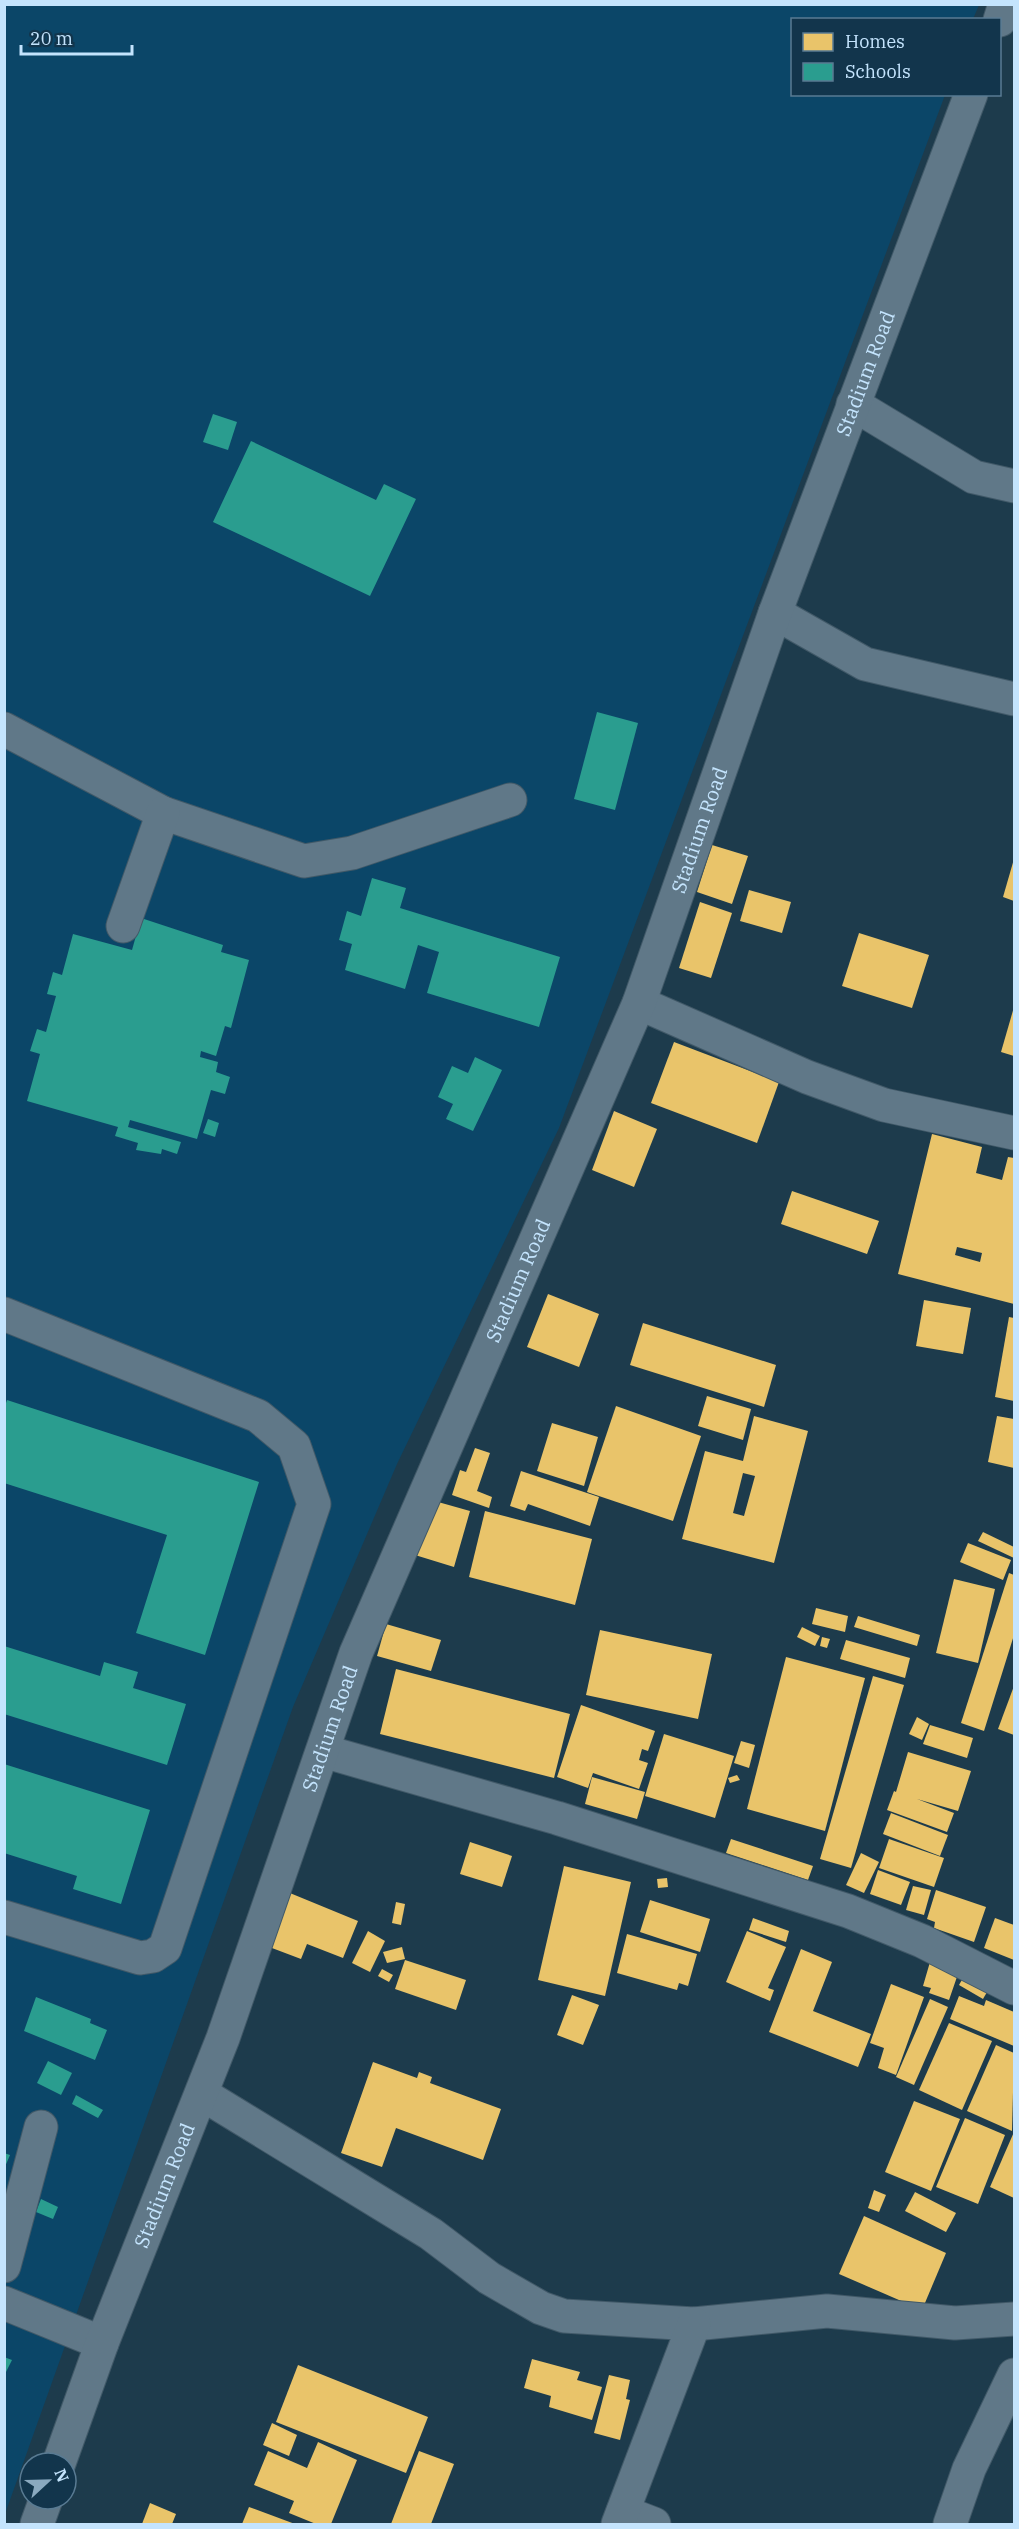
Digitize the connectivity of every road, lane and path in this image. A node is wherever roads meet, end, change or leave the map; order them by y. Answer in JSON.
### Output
{"nodes":[{"id":1,"x":970,"y":96,"type":"edge"},
{"id":2,"x":853,"y":404,"type":"junction"},
{"id":3,"x":1014,"y":486,"type":"edge"},
{"id":4,"x":775,"y":613,"type":"junction"},
{"id":5,"x":1014,"y":699,"type":"edge"},
{"id":6,"x":4,"y":729,"type":"edge"},
{"id":7,"x":510,"y":800,"type":"dead end"},
{"id":8,"x":163,"y":813,"type":"junction"},
{"id":9,"x":123,"y":926,"type":"dead end"},
{"id":10,"x":639,"y":1003,"type":"junction"},
{"id":11,"x":1014,"y":1133,"type":"edge"},
{"id":12,"x":4,"y":1314,"type":"edge"},
{"id":13,"x":323,"y":1751,"type":"junction"},
{"id":14,"x":4,"y":1917,"type":"edge"},
{"id":15,"x":1014,"y":1988,"type":"edge"},
{"id":16,"x":202,"y":2094,"type":"junction"},
{"id":17,"x":41,"y":2127,"type":"dead end"},
{"id":18,"x":4,"y":2266,"type":"edge"},
{"id":19,"x":4,"y":2303,"type":"edge"},
{"id":20,"x":1014,"y":2319,"type":"edge"},
{"id":21,"x":694,"y":2324,"type":"junction"},
{"id":22,"x":102,"y":2343,"type":"junction"},
{"id":23,"x":1014,"y":2375,"type":"edge"},
{"id":24,"x":63,"y":2451,"type":"edge"},
{"id":25,"x":621,"y":2518,"type":"edge"},
{"id":26,"x":654,"y":2524,"type":"edge"},
{"id":27,"x":950,"y":2524,"type":"edge"}],
"edges":[{"from":1,"to":2,"type":"street","name":"Stadium Road"},
{"from":2,"to":3,"type":"street"},
{"from":2,"to":4,"type":"street","name":"Stadium Road"},
{"from":4,"to":5,"type":"street"},
{"from":4,"to":10,"type":"street","name":"Stadium Road"},
{"from":6,"to":8,"type":"street"},
{"from":7,"to":8,"type":"street"},
{"from":8,"to":9,"type":"street"},
{"from":10,"to":11,"type":"street"},
{"from":10,"to":13,"type":"street","name":"Stadium Road"},
{"from":12,"to":14,"type":"street"},
{"from":13,"to":15,"type":"street"},
{"from":13,"to":16,"type":"street","name":"Stadium Road"},
{"from":16,"to":21,"type":"street"},
{"from":16,"to":22,"type":"street","name":"Stadium Road"},
{"from":17,"to":18,"type":"street"},
{"from":19,"to":22,"type":"street"},
{"from":20,"to":21,"type":"street"},
{"from":21,"to":25,"type":"street"},
{"from":22,"to":24,"type":"street","name":"Stadium Road"},
{"from":23,"to":27,"type":"street"},
{"from":25,"to":26,"type":"street"}]}
